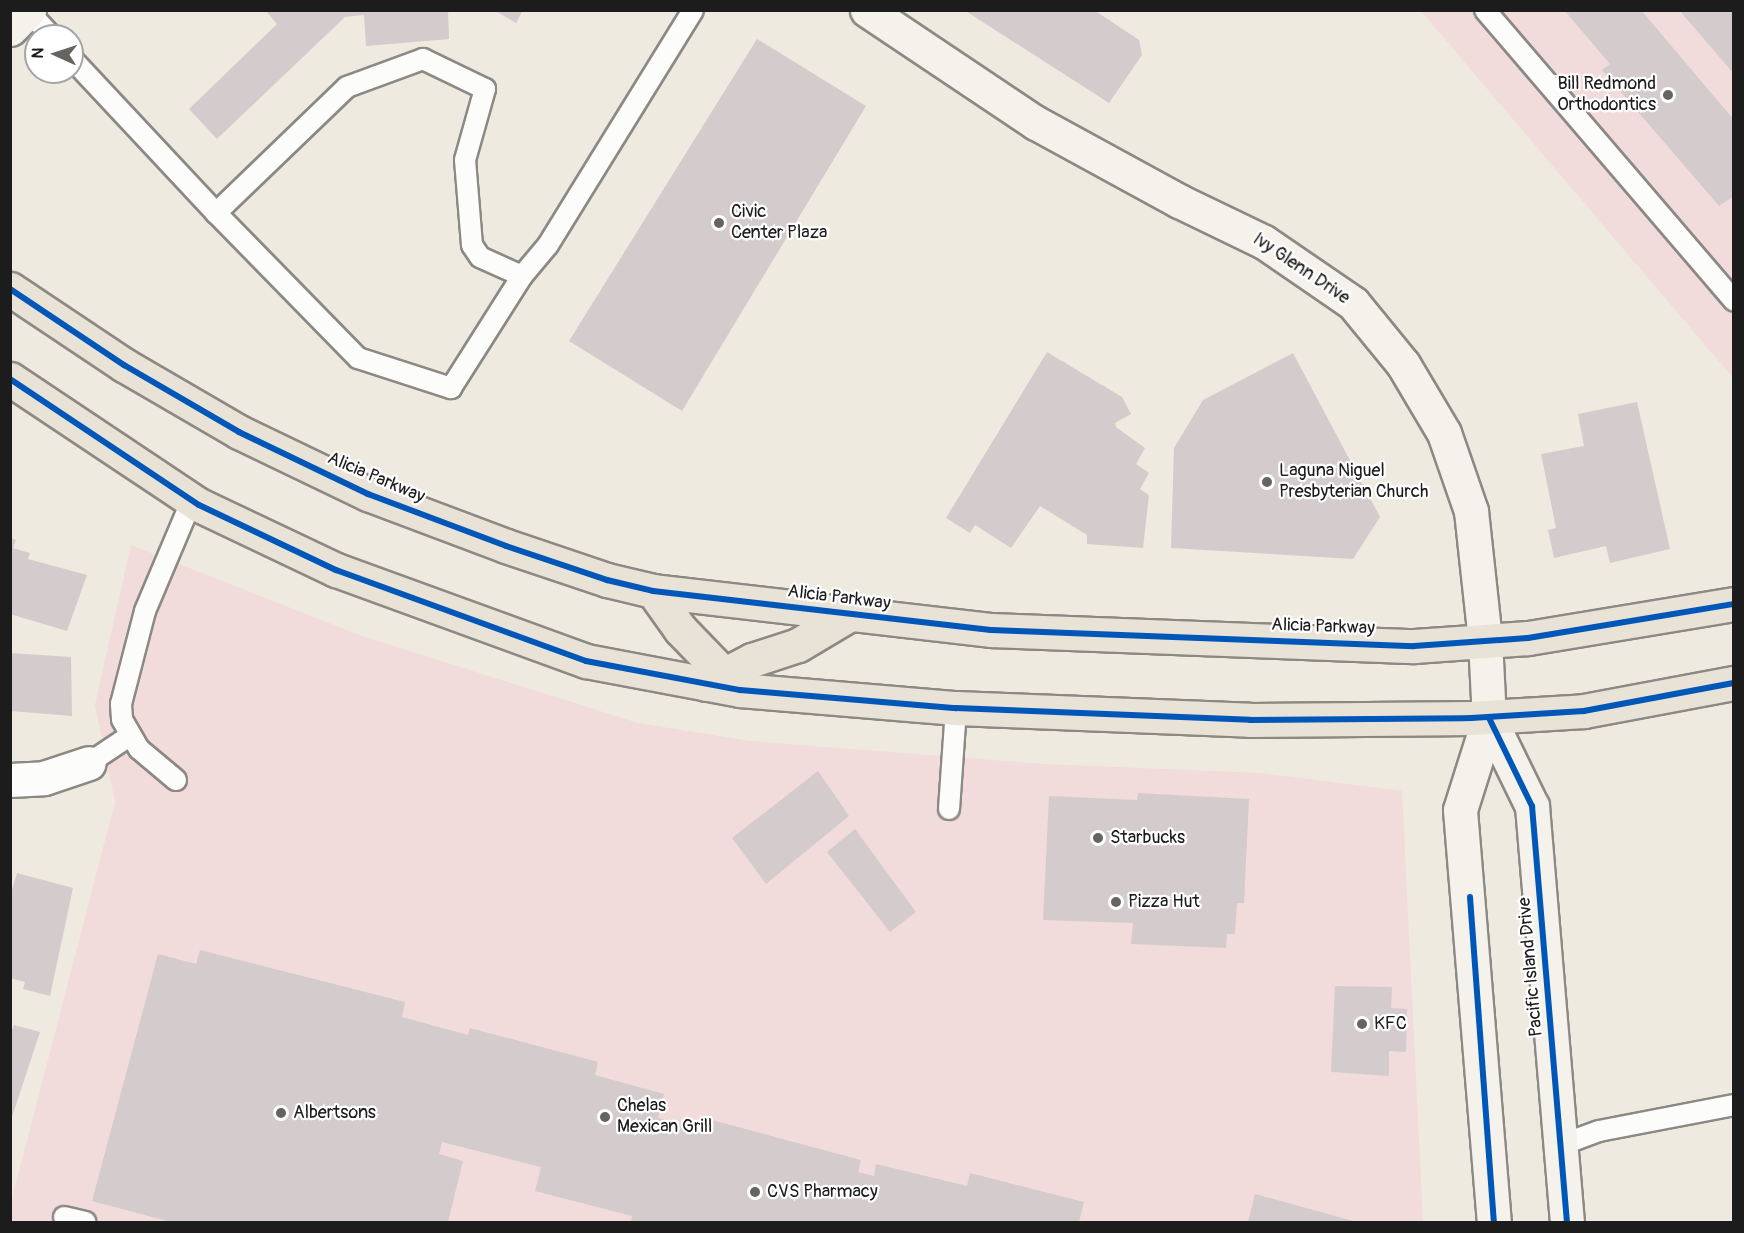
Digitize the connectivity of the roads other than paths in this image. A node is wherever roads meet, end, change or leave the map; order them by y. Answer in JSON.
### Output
{"nodes":[{"id":1,"x":693,"y":10,"type":"edge"},
{"id":2,"x":867,"y":10,"type":"edge"},
{"id":3,"x":1485,"y":10,"type":"edge"},
{"id":4,"x":29,"y":11,"type":"edge"},
{"id":5,"x":40,"y":24,"type":"edge"},
{"id":6,"x":10,"y":29,"type":"edge"},
{"id":7,"x":84,"y":72,"type":"edge"},
{"id":8,"x":216,"y":213,"type":"junction"},
{"id":9,"x":522,"y":276,"type":"junction"},
{"id":10,"x":10,"y":289,"type":"edge"},
{"id":11,"x":1734,"y":301,"type":"edge"},
{"id":12,"x":10,"y":378,"type":"edge"},
{"id":13,"x":192,"y":500,"type":"junction"},
{"id":14,"x":653,"y":591,"type":"junction"},
{"id":15,"x":1734,"y":603,"type":"edge"},
{"id":16,"x":850,"y":614,"type":"junction"},
{"id":17,"x":1485,"y":640,"type":"junction"},
{"id":18,"x":723,"y":682,"type":"junction"},
{"id":19,"x":1734,"y":683,"type":"edge"},
{"id":20,"x":956,"y":708,"type":"junction"},
{"id":21,"x":1489,"y":718,"type":"junction"},
{"id":22,"x":131,"y":735,"type":"junction"},
{"id":23,"x":89,"y":763,"type":"joint"},
{"id":24,"x":10,"y":780,"type":"edge"},
{"id":25,"x":176,"y":780,"type":"dead end"},
{"id":26,"x":949,"y":809,"type":"dead end"},
{"id":27,"x":1734,"y":1105,"type":"edge"},
{"id":28,"x":1561,"y":1144,"type":"junction"},
{"id":29,"x":64,"y":1217,"type":"dead end"},
{"id":30,"x":84,"y":1222,"type":"edge"},
{"id":31,"x":1494,"y":1222,"type":"edge"},
{"id":32,"x":1567,"y":1222,"type":"edge"}],
"edges":[{"from":1,"to":9,"type":"lane"},
{"from":2,"to":17,"type":"main road","name":"Ivy Glenn Drive"},
{"from":3,"to":11,"type":"lane"},
{"from":4,"to":5,"type":"lane"},
{"from":4,"to":6,"type":"main road"},
{"from":7,"to":8,"type":"lane"},
{"from":8,"to":9,"type":"lane"},
{"from":8,"to":9,"type":"lane"},
{"from":10,"to":14,"type":"main road","name":"Alicia Parkway"},
{"from":12,"to":13,"type":"main road"},
{"from":13,"to":18,"type":"main road"},
{"from":13,"to":22,"type":"lane"},
{"from":14,"to":16,"type":"main road","name":"Alicia Parkway"},
{"from":14,"to":18,"type":"main road"},
{"from":15,"to":17,"type":"main road","name":"Alicia Parkway"},
{"from":16,"to":17,"type":"main road","name":"Alicia Parkway"},
{"from":16,"to":18,"type":"main road"},
{"from":17,"to":21,"type":"main road","name":"Ivy Glenn Drive"},
{"from":18,"to":20,"type":"main road"},
{"from":19,"to":21,"type":"main road"},
{"from":20,"to":21,"type":"main road"},
{"from":20,"to":26,"type":"lane"},
{"from":21,"to":28,"type":"main road","name":"Pacific Island Drive"},
{"from":21,"to":31,"type":"main road"},
{"from":22,"to":23,"type":"lane"},
{"from":22,"to":25,"type":"lane"},
{"from":23,"to":24,"type":"street"},
{"from":27,"to":28,"type":"lane"},
{"from":28,"to":32,"type":"main road","name":"Pacific Island Drive"},
{"from":29,"to":30,"type":"lane"}]}
